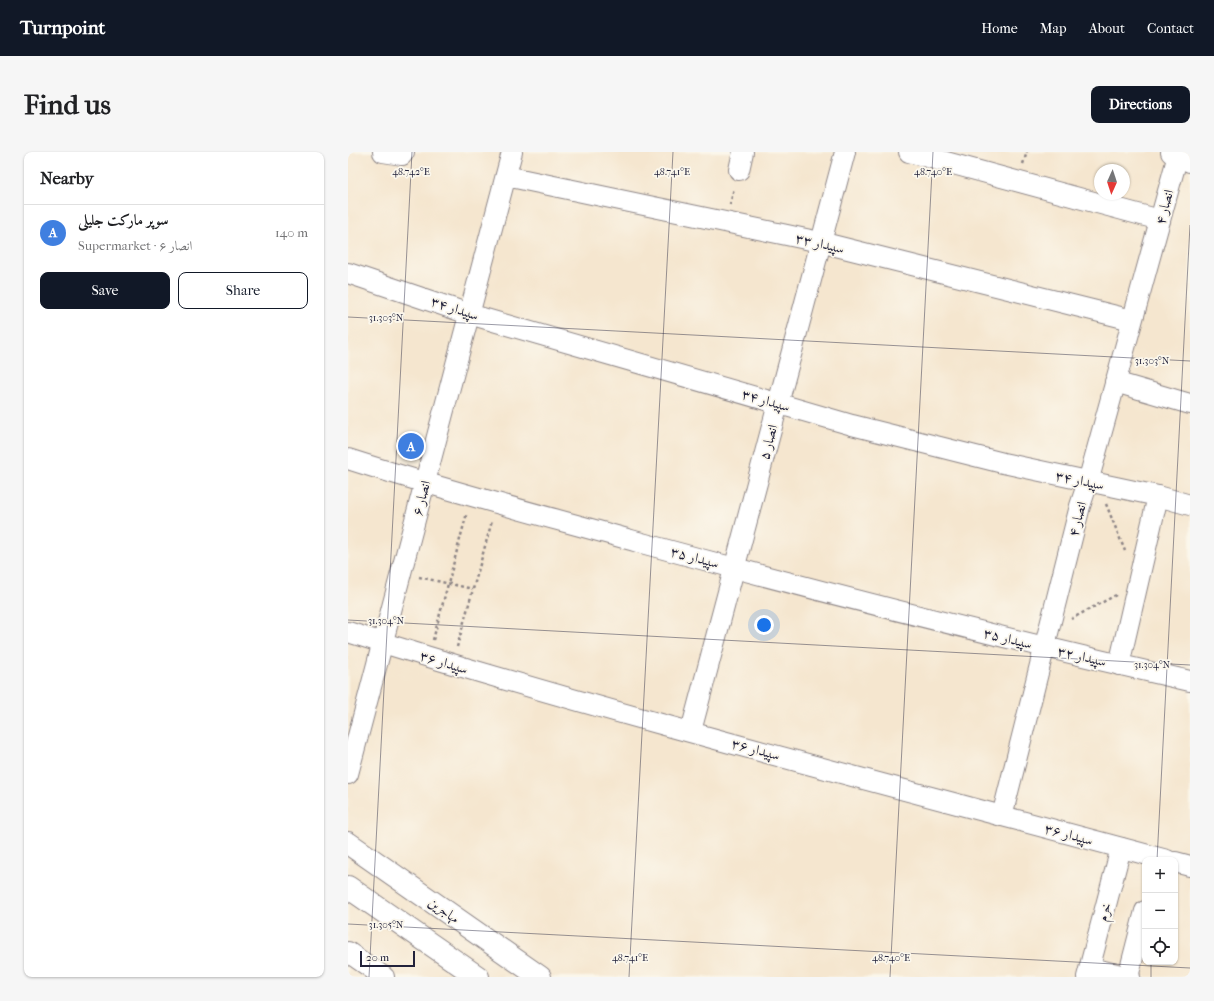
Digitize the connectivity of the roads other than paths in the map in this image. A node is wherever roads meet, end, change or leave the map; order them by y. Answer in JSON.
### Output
{"nodes":[{"id":1,"x":383,"y":152,"type":"edge"},
{"id":2,"x":404,"y":152,"type":"edge"},
{"id":3,"x":512,"y":152,"type":"edge"},
{"id":4,"x":845,"y":152,"type":"edge"},
{"id":5,"x":909,"y":152,"type":"edge"},
{"id":6,"x":1180,"y":155,"type":"edge"},
{"id":7,"x":506,"y":176,"type":"junction"},
{"id":8,"x":1160,"y":220,"type":"junction"},
{"id":9,"x":820,"y":242,"type":"junction"},
{"id":10,"x":348,"y":273,"type":"edge"},
{"id":11,"x":469,"y":314,"type":"junction"},
{"id":12,"x":1132,"y":320,"type":"junction"},
{"id":13,"x":1115,"y":382,"type":"junction"},
{"id":14,"x":778,"y":403,"type":"junction"},
{"id":15,"x":1190,"y":404,"type":"edge"},
{"id":16,"x":348,"y":459,"type":"edge"},
{"id":17,"x":1093,"y":483,"type":"junction"},
{"id":18,"x":425,"y":484,"type":"junction"},
{"id":19,"x":1158,"y":496,"type":"junction"},
{"id":20,"x":1190,"y":504,"type":"edge"},
{"id":21,"x":734,"y":568,"type":"junction"},
{"id":22,"x":348,"y":632,"type":"edge"},
{"id":23,"x":1046,"y":639,"type":"junction"},
{"id":24,"x":383,"y":643,"type":"junction"},
{"id":25,"x":1119,"y":665,"type":"junction"},
{"id":26,"x":1190,"y":681,"type":"edge"},
{"id":27,"x":691,"y":731,"type":"junction"},
{"id":28,"x":348,"y":774,"type":"edge"},
{"id":29,"x":1002,"y":816,"type":"junction"},
{"id":30,"x":348,"y":844,"type":"edge"},
{"id":31,"x":1121,"y":848,"type":"junction"},
{"id":32,"x":1153,"y":857,"type":"edge"},
{"id":33,"x":1178,"y":863,"type":"edge"},
{"id":34,"x":1190,"y":866,"type":"edge"},
{"id":35,"x":348,"y":887,"type":"edge"},
{"id":36,"x":1142,"y":923,"type":"edge"},
{"id":37,"x":348,"y":952,"type":"edge"},
{"id":38,"x":1089,"y":972,"type":"edge"},
{"id":39,"x":384,"y":977,"type":"edge"},
{"id":40,"x":478,"y":977,"type":"edge"},
{"id":41,"x":540,"y":977,"type":"edge"},
{"id":42,"x":1129,"y":977,"type":"edge"}],
"edges":[{"from":1,"to":2,"type":"street"},
{"from":3,"to":7,"type":"street","name":"انصار ۶"},
{"from":4,"to":9,"type":"street","name":"انصار ۵"},
{"from":5,"to":8,"type":"street"},
{"from":6,"to":8,"type":"street","name":"انصار ۴"},
{"from":7,"to":9,"type":"street","name":"سپیدار ۳۳"},
{"from":7,"to":11,"type":"street","name":"انصار ۶"},
{"from":8,"to":12,"type":"street","name":"انصار ۴"},
{"from":9,"to":12,"type":"street","name":"سپیدار ۳۳"},
{"from":9,"to":14,"type":"street","name":"انصار ۵"},
{"from":10,"to":11,"type":"street","name":"سپیدار ۳۴"},
{"from":11,"to":14,"type":"street","name":"سپیدار ۳۴"},
{"from":11,"to":18,"type":"street","name":"انصار ۶"},
{"from":12,"to":13,"type":"street","name":"انصار ۴"},
{"from":13,"to":15,"type":"street"},
{"from":13,"to":17,"type":"street","name":"انصار ۴"},
{"from":14,"to":17,"type":"street","name":"سپیدار ۳۴"},
{"from":14,"to":21,"type":"street","name":"انصار ۵"},
{"from":16,"to":18,"type":"street","name":"سپیدار ۳۵"},
{"from":17,"to":19,"type":"street","name":"سپیدار ۳۴"},
{"from":17,"to":23,"type":"street","name":"انصار ۴"},
{"from":18,"to":21,"type":"street","name":"سپیدار ۳۵"},
{"from":18,"to":24,"type":"street","name":"انصار ۶"},
{"from":19,"to":20,"type":"street","name":"سپیدار ۳۴"},
{"from":19,"to":25,"type":"street"},
{"from":21,"to":23,"type":"street","name":"سپیدار ۳۵"},
{"from":21,"to":27,"type":"street","name":"انصار ۵"},
{"from":22,"to":24,"type":"street","name":"سپیدار ۳۶"},
{"from":23,"to":25,"type":"street","name":"سپیدار ۳۲"},
{"from":23,"to":29,"type":"street","name":"انصار ۴"},
{"from":24,"to":27,"type":"street","name":"سپیدار ۳۶"},
{"from":24,"to":28,"type":"street","name":"انصار ۶"},
{"from":25,"to":26,"type":"street","name":"سپیدار ۳۲"},
{"from":27,"to":29,"type":"street","name":"سپیدار ۳۶"},
{"from":29,"to":31,"type":"street","name":"سپیدار ۳۶"},
{"from":30,"to":41,"type":"main road","name":"مهاجرین"},
{"from":31,"to":32,"type":"street","name":"سپیدار ۳۶"},
{"from":31,"to":38,"type":"street","name":"خرم"},
{"from":33,"to":34,"type":"street","name":"سپیدار ۳۶"},
{"from":35,"to":40,"type":"main road"},
{"from":36,"to":42,"type":"street"},
{"from":37,"to":39,"type":"street"},
{"from":38,"to":42,"type":"street"}]}
